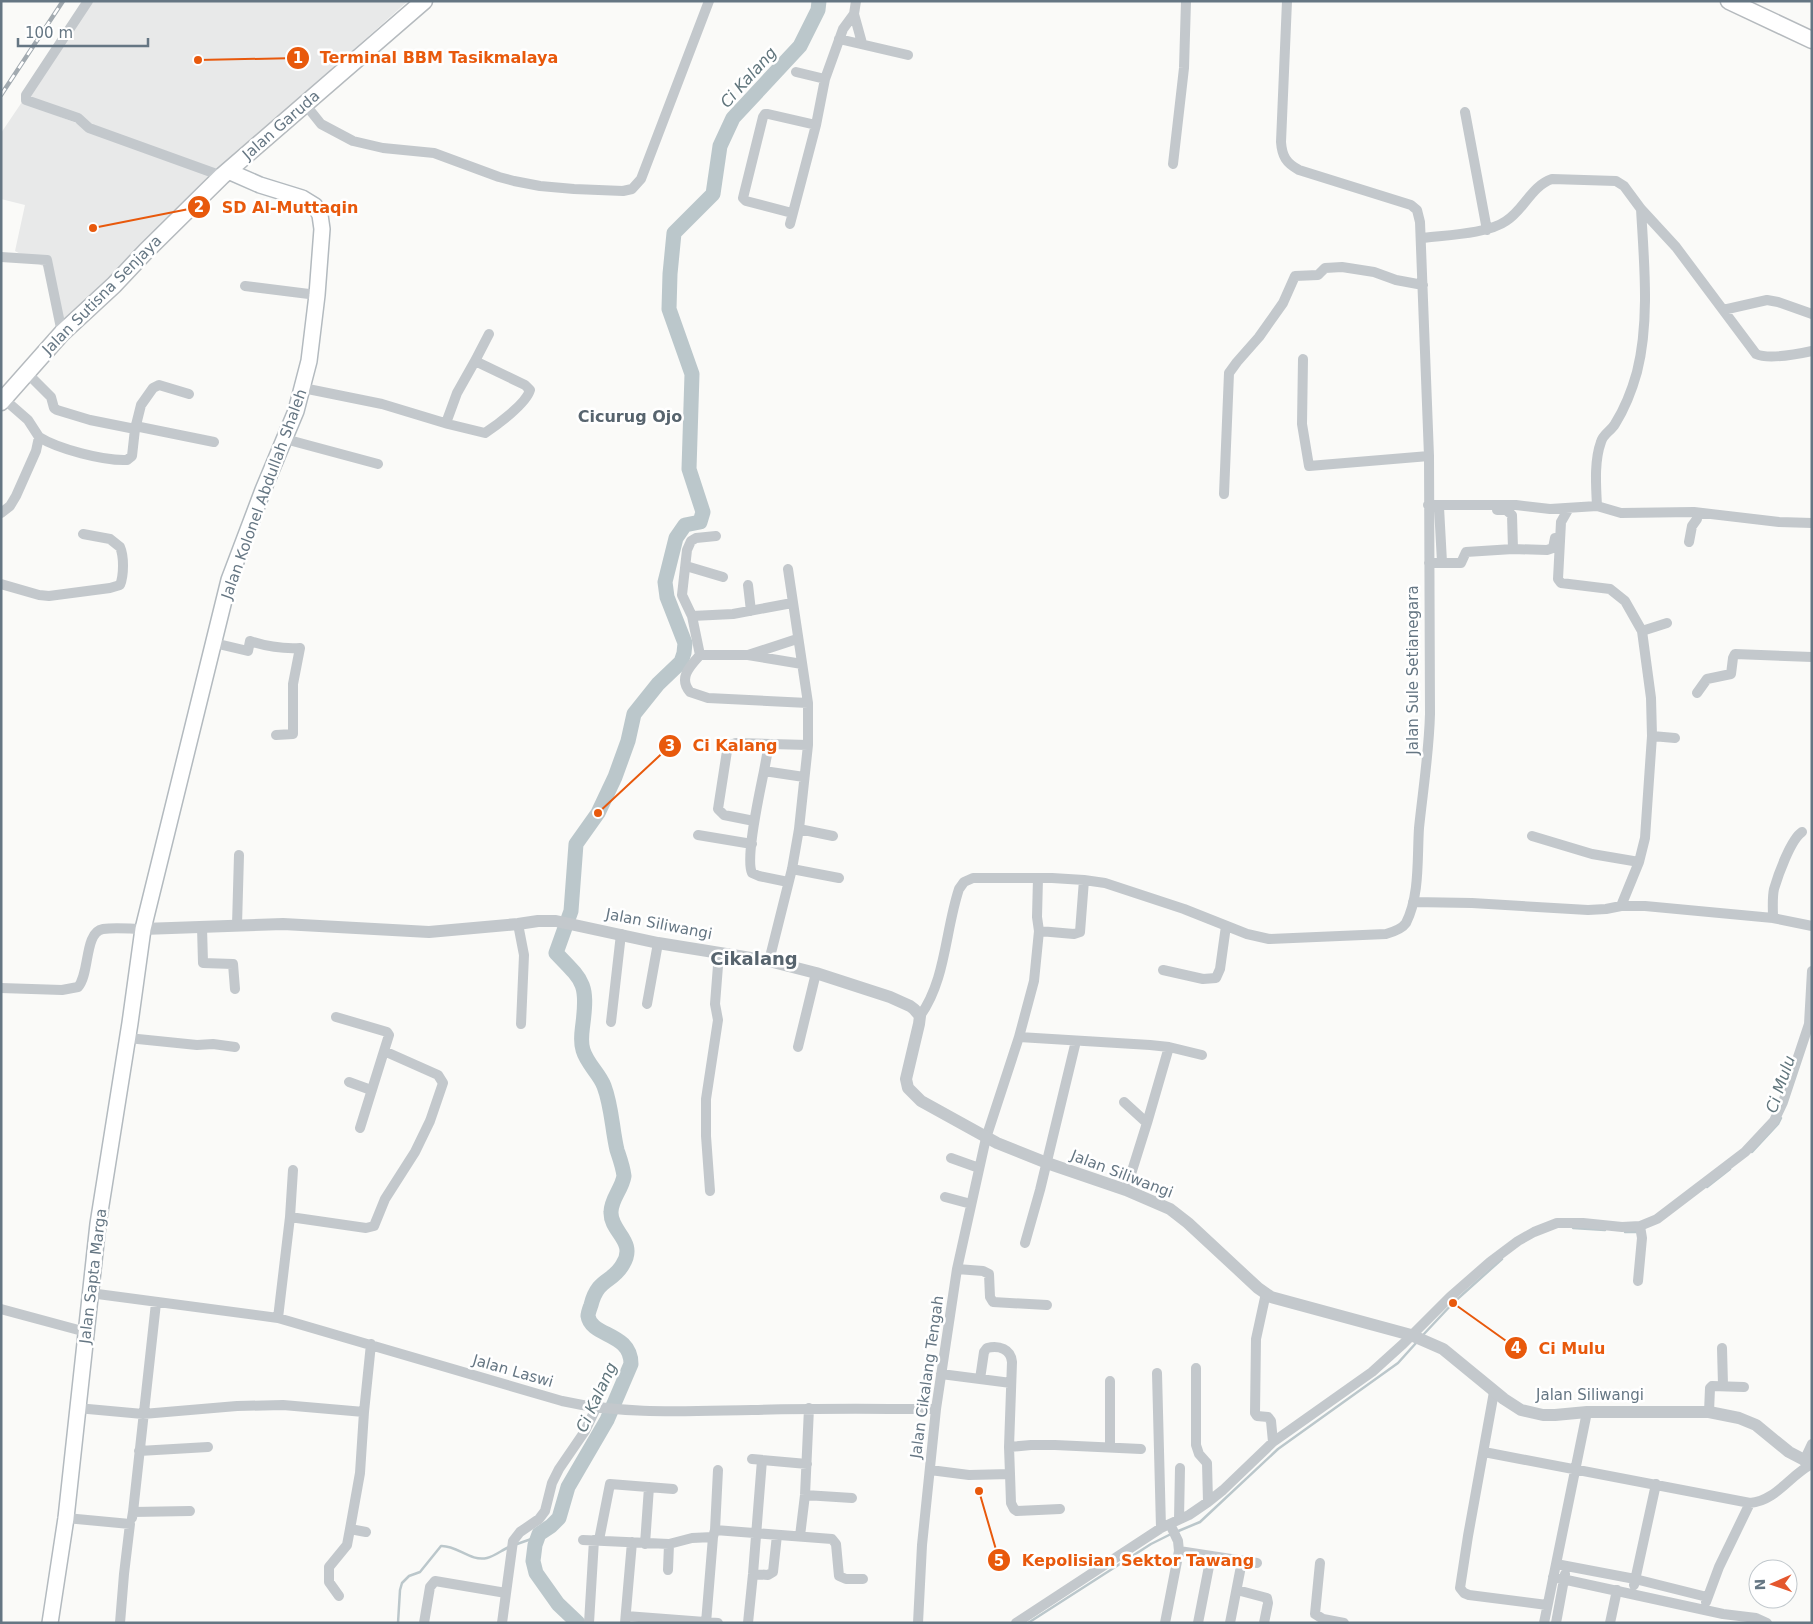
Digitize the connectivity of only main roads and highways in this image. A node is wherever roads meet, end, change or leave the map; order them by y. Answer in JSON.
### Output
{"nodes":[{"id":1,"x":424,"y":1,"type":"edge"},
{"id":2,"x":1729,"y":1,"type":"edge"},
{"id":3,"x":1749,"y":1,"type":"edge"},
{"id":4,"x":1812,"y":31,"type":"edge"},
{"id":5,"x":1812,"y":40,"type":"edge"},
{"id":6,"x":225,"y":174,"type":"junction"},
{"id":7,"x":3,"y":401,"type":"edge"},
{"id":8,"x":143,"y":929,"type":"joint"},
{"id":9,"x":50,"y":1623,"type":"edge"}],
"edges":[{"from":1,"to":6,"type":"main road","name":"Jalan Garuda"},
{"from":2,"to":5,"type":"main road"},
{"from":3,"to":4,"type":"main road"},
{"from":6,"to":7,"type":"main road","name":"Jalan Sutisna Senjaya"},
{"from":6,"to":8,"type":"main road","name":"Jalan Kolonel Abdullah Shaleh"},
{"from":8,"to":9,"type":"main road","name":"Jalan Sapta Marga"}]}
